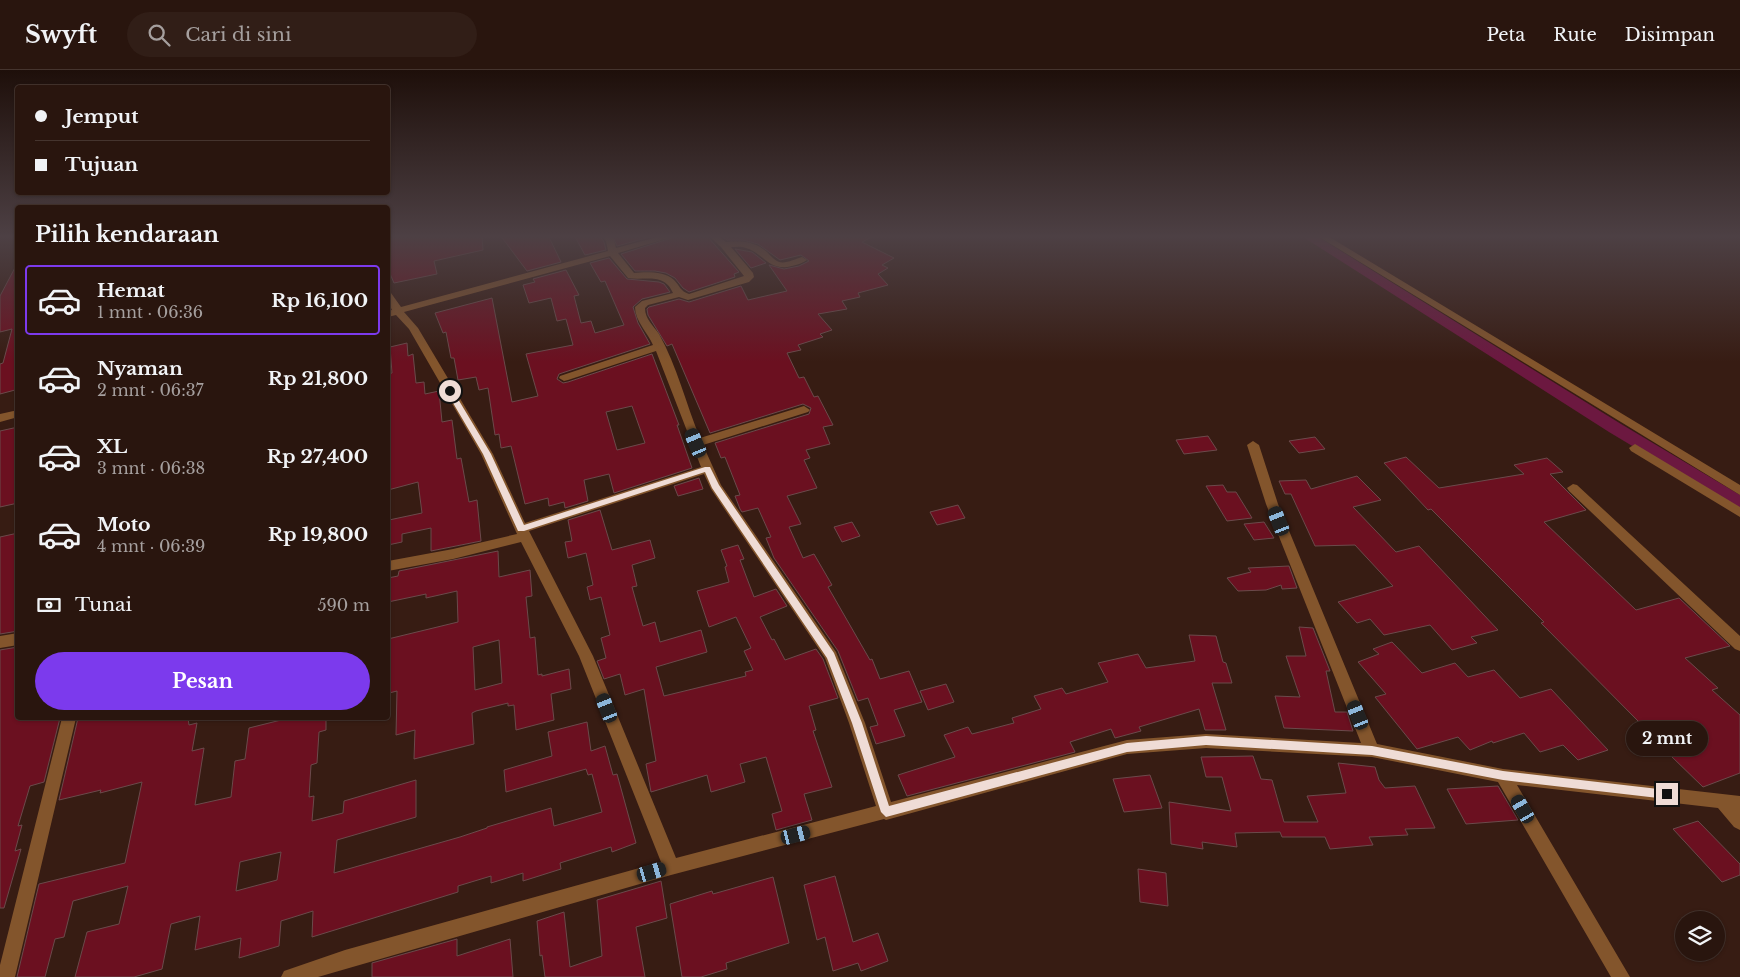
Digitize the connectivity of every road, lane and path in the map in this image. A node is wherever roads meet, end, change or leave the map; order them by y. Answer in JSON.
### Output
{"nodes":[{"id":1,"x":522,"y":277,"type":"edge"},
{"id":2,"x":664,"y":277,"type":"edge"},
{"id":3,"x":749,"y":277,"type":"edge"},
{"id":4,"x":1389,"y":277,"type":"edge"},
{"id":5,"x":678,"y":293,"type":"junction"},
{"id":6,"x":393,"y":313,"type":"edge"},
{"id":7,"x":659,"y":347,"type":"junction"},
{"id":8,"x":564,"y":378,"type":"dead end"},
{"id":9,"x":804,"y":410,"type":"dead end"},
{"id":10,"x":15,"y":415,"type":"edge"},
{"id":11,"x":0,"y":418,"type":"edge"},
{"id":12,"x":696,"y":443,"type":"junction"},
{"id":13,"x":1253,"y":445,"type":"dead end"},
{"id":14,"x":1635,"y":448,"type":"dead end"},
{"id":15,"x":708,"y":469,"type":"junction"},
{"id":16,"x":1573,"y":488,"type":"dead end"},
{"id":17,"x":1740,"y":491,"type":"edge"},
{"id":18,"x":1740,"y":513,"type":"edge"},
{"id":19,"x":523,"y":533,"type":"junction"},
{"id":20,"x":390,"y":566,"type":"edge"},
{"id":21,"x":15,"y":640,"type":"edge"},
{"id":22,"x":0,"y":642,"type":"edge"},
{"id":23,"x":1740,"y":645,"type":"edge"},
{"id":24,"x":70,"y":720,"type":"edge"},
{"id":25,"x":1372,"y":750,"type":"junction"},
{"id":26,"x":1503,"y":776,"type":"junction"},
{"id":27,"x":1722,"y":801,"type":"junction"},
{"id":28,"x":1740,"y":803,"type":"edge"},
{"id":29,"x":886,"y":812,"type":"junction"},
{"id":30,"x":1740,"y":822,"type":"edge"},
{"id":31,"x":671,"y":867,"type":"junction"},
{"id":32,"x":6,"y":977,"type":"edge"},
{"id":33,"x":290,"y":977,"type":"edge"},
{"id":34,"x":1621,"y":977,"type":"edge"}],
"edges":[{"from":1,"to":6,"type":"street"},
{"from":2,"to":5,"type":"street"},
{"from":3,"to":5,"type":"street"},
{"from":4,"to":17,"type":"street"},
{"from":5,"to":7,"type":"street"},
{"from":6,"to":19,"type":"street"},
{"from":7,"to":8,"type":"street"},
{"from":7,"to":12,"type":"street"},
{"from":9,"to":12,"type":"street"},
{"from":10,"to":11,"type":"street"},
{"from":12,"to":15,"type":"street"},
{"from":13,"to":25,"type":"street"},
{"from":14,"to":18,"type":"street"},
{"from":15,"to":19,"type":"street"},
{"from":15,"to":29,"type":"street"},
{"from":16,"to":23,"type":"street"},
{"from":19,"to":20,"type":"street"},
{"from":19,"to":31,"type":"street"},
{"from":21,"to":22,"type":"street"},
{"from":24,"to":32,"type":"street"},
{"from":25,"to":26,"type":"street"},
{"from":25,"to":29,"type":"street"},
{"from":26,"to":27,"type":"street"},
{"from":26,"to":34,"type":"street"},
{"from":27,"to":28,"type":"street"},
{"from":27,"to":30,"type":"street"},
{"from":29,"to":31,"type":"street"},
{"from":31,"to":33,"type":"street"}]}
